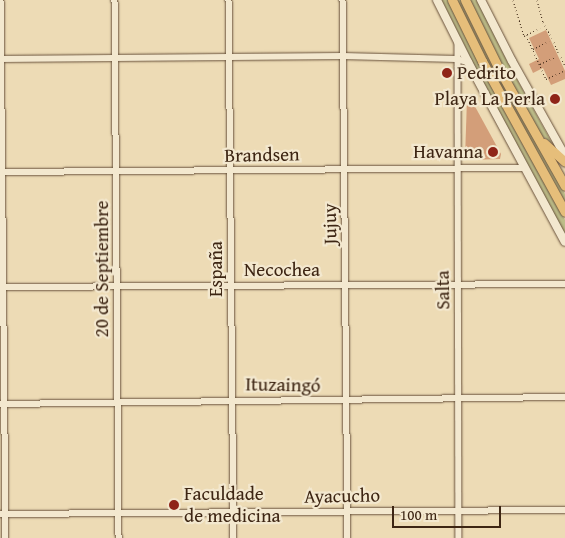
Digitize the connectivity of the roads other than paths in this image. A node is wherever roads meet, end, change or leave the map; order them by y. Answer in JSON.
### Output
{"nodes":[{"id":1,"x":1,"y":0,"type":"edge"},
{"id":2,"x":115,"y":0,"type":"edge"},
{"id":3,"x":229,"y":0,"type":"edge"},
{"id":4,"x":343,"y":0,"type":"edge"},
{"id":5,"x":437,"y":0,"type":"edge"},
{"id":6,"x":452,"y":0,"type":"edge"},
{"id":7,"x":465,"y":0,"type":"edge"},
{"id":8,"x":482,"y":0,"type":"edge"},
{"id":9,"x":458,"y":42,"type":"junction"},
{"id":10,"x":343,"y":56,"type":"junction"},
{"id":11,"x":229,"y":57,"type":"junction"},
{"id":12,"x":115,"y":58,"type":"junction"},
{"id":13,"x":1,"y":59,"type":"edge"},
{"id":14,"x":456,"y":59,"type":"junction"},
{"id":15,"x":468,"y":62,"type":"junction"},
{"id":16,"x":539,"y":138,"type":"junction"},
{"id":17,"x":565,"y":156,"type":"edge"},
{"id":18,"x":565,"y":162,"type":"edge"},
{"id":19,"x":525,"y":168,"type":"junction"},
{"id":20,"x":456,"y":169,"type":"junction"},
{"id":21,"x":344,"y":170,"type":"junction"},
{"id":22,"x":230,"y":171,"type":"junction"},
{"id":23,"x":1,"y":172,"type":"edge"},
{"id":24,"x":116,"y":172,"type":"junction"},
{"id":25,"x":565,"y":186,"type":"edge"},
{"id":26,"x":565,"y":212,"type":"edge"},
{"id":27,"x":565,"y":242,"type":"edge"},
{"id":28,"x":457,"y":284,"type":"junction"},
{"id":29,"x":565,"y":284,"type":"edge"},
{"id":30,"x":345,"y":285,"type":"junction"},
{"id":31,"x":117,"y":286,"type":"junction"},
{"id":32,"x":231,"y":286,"type":"junction"},
{"id":33,"x":2,"y":287,"type":"edge"},
{"id":34,"x":565,"y":397,"type":"edge"},
{"id":35,"x":231,"y":399,"type":"junction"},
{"id":36,"x":459,"y":399,"type":"junction"},
{"id":37,"x":346,"y":401,"type":"junction"},
{"id":38,"x":118,"y":403,"type":"junction"},
{"id":39,"x":2,"y":404,"type":"edge"},
{"id":40,"x":459,"y":510,"type":"junction"},
{"id":41,"x":565,"y":510,"type":"edge"},
{"id":42,"x":347,"y":511,"type":"junction"},
{"id":43,"x":119,"y":513,"type":"junction"},
{"id":44,"x":234,"y":513,"type":"junction"},
{"id":45,"x":3,"y":514,"type":"edge"},
{"id":46,"x":6,"y":538,"type":"edge"},
{"id":47,"x":119,"y":538,"type":"edge"},
{"id":48,"x":234,"y":538,"type":"edge"},
{"id":49,"x":348,"y":538,"type":"edge"},
{"id":50,"x":460,"y":538,"type":"edge"}],
"edges":[{"from":1,"to":13,"type":"street"},
{"from":2,"to":12,"type":"street","name":"20 de Septiembre"},
{"from":3,"to":11,"type":"street","name":"España"},
{"from":4,"to":10,"type":"street","name":"Jujuy"},
{"from":5,"to":9,"type":"main road"},
{"from":6,"to":26,"type":"main road"},
{"from":7,"to":16,"type":"main road"},
{"from":8,"to":17,"type":"main road"},
{"from":9,"to":14,"type":"street","name":"Salta"},
{"from":9,"to":15,"type":"main road"},
{"from":10,"to":11,"type":"street"},
{"from":10,"to":14,"type":"street"},
{"from":10,"to":21,"type":"street","name":"Jujuy"},
{"from":11,"to":12,"type":"street"},
{"from":11,"to":22,"type":"street","name":"España"},
{"from":12,"to":13,"type":"street"},
{"from":12,"to":24,"type":"street","name":"20 de Septiembre"},
{"from":13,"to":23,"type":"street"},
{"from":14,"to":15,"type":"street"},
{"from":14,"to":20,"type":"street","name":"Salta"},
{"from":15,"to":19,"type":"main road"},
{"from":16,"to":18,"type":"main road"},
{"from":16,"to":25,"type":"main road"},
{"from":19,"to":20,"type":"street","name":"Brandsen"},
{"from":19,"to":27,"type":"main road"},
{"from":20,"to":21,"type":"street","name":"Brandsen"},
{"from":20,"to":28,"type":"street","name":"Salta"},
{"from":21,"to":22,"type":"street","name":"Brandsen"},
{"from":21,"to":30,"type":"street","name":"Jujuy"},
{"from":22,"to":24,"type":"street","name":"Brandsen"},
{"from":22,"to":32,"type":"street","name":"España"},
{"from":23,"to":24,"type":"street","name":"Brandsen"},
{"from":23,"to":33,"type":"street"},
{"from":24,"to":31,"type":"street","name":"20 de Septiembre"},
{"from":28,"to":29,"type":"street","name":"Necochea"},
{"from":28,"to":30,"type":"street","name":"Necochea"},
{"from":28,"to":36,"type":"street","name":"Salta"},
{"from":30,"to":32,"type":"street","name":"Necochea"},
{"from":30,"to":37,"type":"street","name":"Jujuy"},
{"from":31,"to":32,"type":"street","name":"Necochea"},
{"from":31,"to":33,"type":"street","name":"Necochea"},
{"from":31,"to":38,"type":"street","name":"20 de Septiembre"},
{"from":32,"to":35,"type":"street","name":"España"},
{"from":33,"to":39,"type":"street"},
{"from":34,"to":36,"type":"street","name":"Ituzaingó"},
{"from":35,"to":37,"type":"street","name":"Ituzaingó"},
{"from":35,"to":38,"type":"street","name":"Ituzaingó"},
{"from":35,"to":44,"type":"street","name":"España"},
{"from":36,"to":37,"type":"street","name":"Ituzaingó"},
{"from":36,"to":40,"type":"street","name":"Salta"},
{"from":37,"to":42,"type":"street","name":"Jujuy"},
{"from":38,"to":39,"type":"street","name":"Ituzaingó"},
{"from":38,"to":43,"type":"street","name":"20 de Septiembre"},
{"from":39,"to":45,"type":"street"},
{"from":40,"to":41,"type":"street","name":"Ayacucho"},
{"from":40,"to":42,"type":"street","name":"Ayacucho"},
{"from":40,"to":50,"type":"street","name":"Salta"},
{"from":42,"to":44,"type":"street","name":"Ayacucho"},
{"from":42,"to":49,"type":"street","name":"Jujuy"},
{"from":43,"to":44,"type":"street","name":"Ayacucho"},
{"from":43,"to":45,"type":"street","name":"Ayacucho"},
{"from":43,"to":47,"type":"street","name":"20 de Septiembre"},
{"from":44,"to":48,"type":"street","name":"España"},
{"from":45,"to":46,"type":"street"}]}
